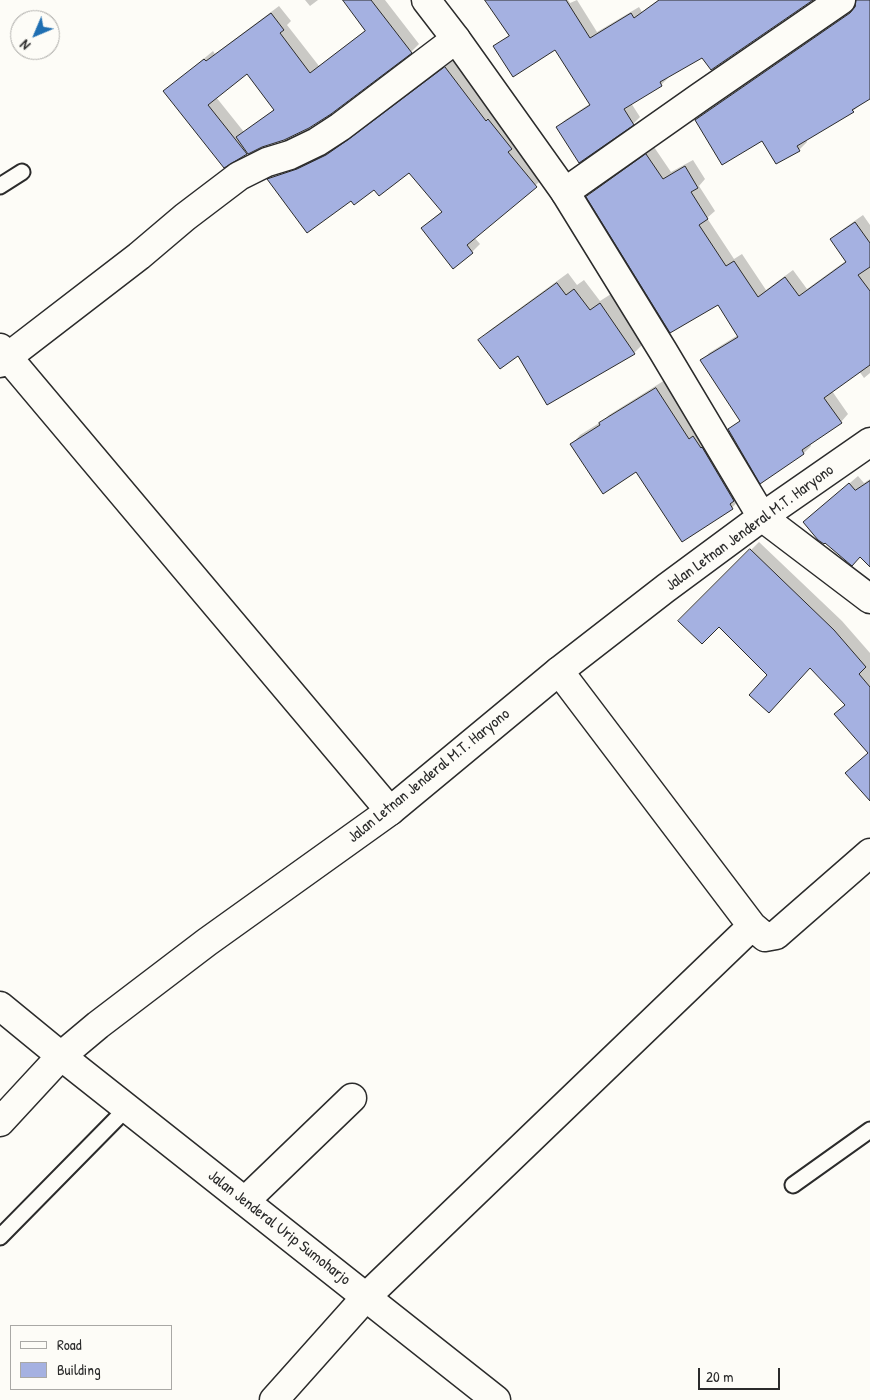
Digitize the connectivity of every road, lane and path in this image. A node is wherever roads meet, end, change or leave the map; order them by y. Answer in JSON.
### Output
{"nodes":[{"id":1,"x":426,"y":0,"type":"edge"},
{"id":2,"x":841,"y":0,"type":"edge"},
{"id":3,"x":456,"y":38,"type":"junction"},
{"id":4,"x":22,"y":172,"type":"dead end"},
{"id":5,"x":0,"y":186,"type":"edge"},
{"id":6,"x":565,"y":192,"type":"junction"},
{"id":7,"x":2,"y":356,"type":"edge"},
{"id":8,"x":870,"y":442,"type":"edge"},
{"id":9,"x":762,"y":517,"type":"junction"},
{"id":10,"x":870,"y":599,"type":"edge"},
{"id":11,"x":559,"y":671,"type":"junction"},
{"id":12,"x":390,"y":811,"type":"junction"},
{"id":13,"x":870,"y":853,"type":"edge"},
{"id":14,"x":752,"y":926,"type":"junction"},
{"id":15,"x":0,"y":1006,"type":"edge"},
{"id":16,"x":62,"y":1056,"type":"junction"},
{"id":17,"x":352,"y":1098,"type":"dead end"},
{"id":18,"x":128,"y":1108,"type":"junction"},
{"id":19,"x":0,"y":1122,"type":"edge"},
{"id":20,"x":870,"y":1130,"type":"edge"},
{"id":21,"x":793,"y":1185,"type":"dead end"},
{"id":22,"x":245,"y":1201,"type":"junction"},
{"id":23,"x":0,"y":1237,"type":"edge"},
{"id":24,"x":366,"y":1297,"type":"junction"},
{"id":25,"x":274,"y":1400,"type":"edge"},
{"id":26,"x":496,"y":1400,"type":"edge"}],
"edges":[{"from":1,"to":3,"type":"street"},
{"from":2,"to":6,"type":"street"},
{"from":3,"to":6,"type":"street"},
{"from":3,"to":7,"type":"street"},
{"from":4,"to":5,"type":"lane"},
{"from":6,"to":9,"type":"street"},
{"from":7,"to":12,"type":"street"},
{"from":8,"to":9,"type":"street","name":"Jalan Letnan Jenderal M.T. Haryono"},
{"from":9,"to":10,"type":"street"},
{"from":9,"to":11,"type":"street","name":"Jalan Letnan Jenderal M.T. Haryono"},
{"from":11,"to":12,"type":"street","name":"Jalan Letnan Jenderal M.T. Haryono"},
{"from":11,"to":14,"type":"street"},
{"from":12,"to":16,"type":"street","name":"Jalan Letnan Jenderal M.T. Haryono"},
{"from":13,"to":14,"type":"street"},
{"from":14,"to":24,"type":"street"},
{"from":15,"to":16,"type":"street","name":"Jalan Jenderal Urip Sumoharjo"},
{"from":16,"to":18,"type":"street","name":"Jalan Jenderal Urip Sumoharjo"},
{"from":16,"to":19,"type":"street","name":"Jalan Letnan Jenderal M.T. Haryono"},
{"from":17,"to":22,"type":"street"},
{"from":18,"to":22,"type":"street","name":"Jalan Jenderal Urip Sumoharjo"},
{"from":18,"to":23,"type":"lane"},
{"from":20,"to":21,"type":"lane"},
{"from":22,"to":24,"type":"street","name":"Jalan Jenderal Urip Sumoharjo"},
{"from":24,"to":25,"type":"street"},
{"from":24,"to":26,"type":"street","name":"Jalan Jenderal Urip Sumoharjo"}]}
